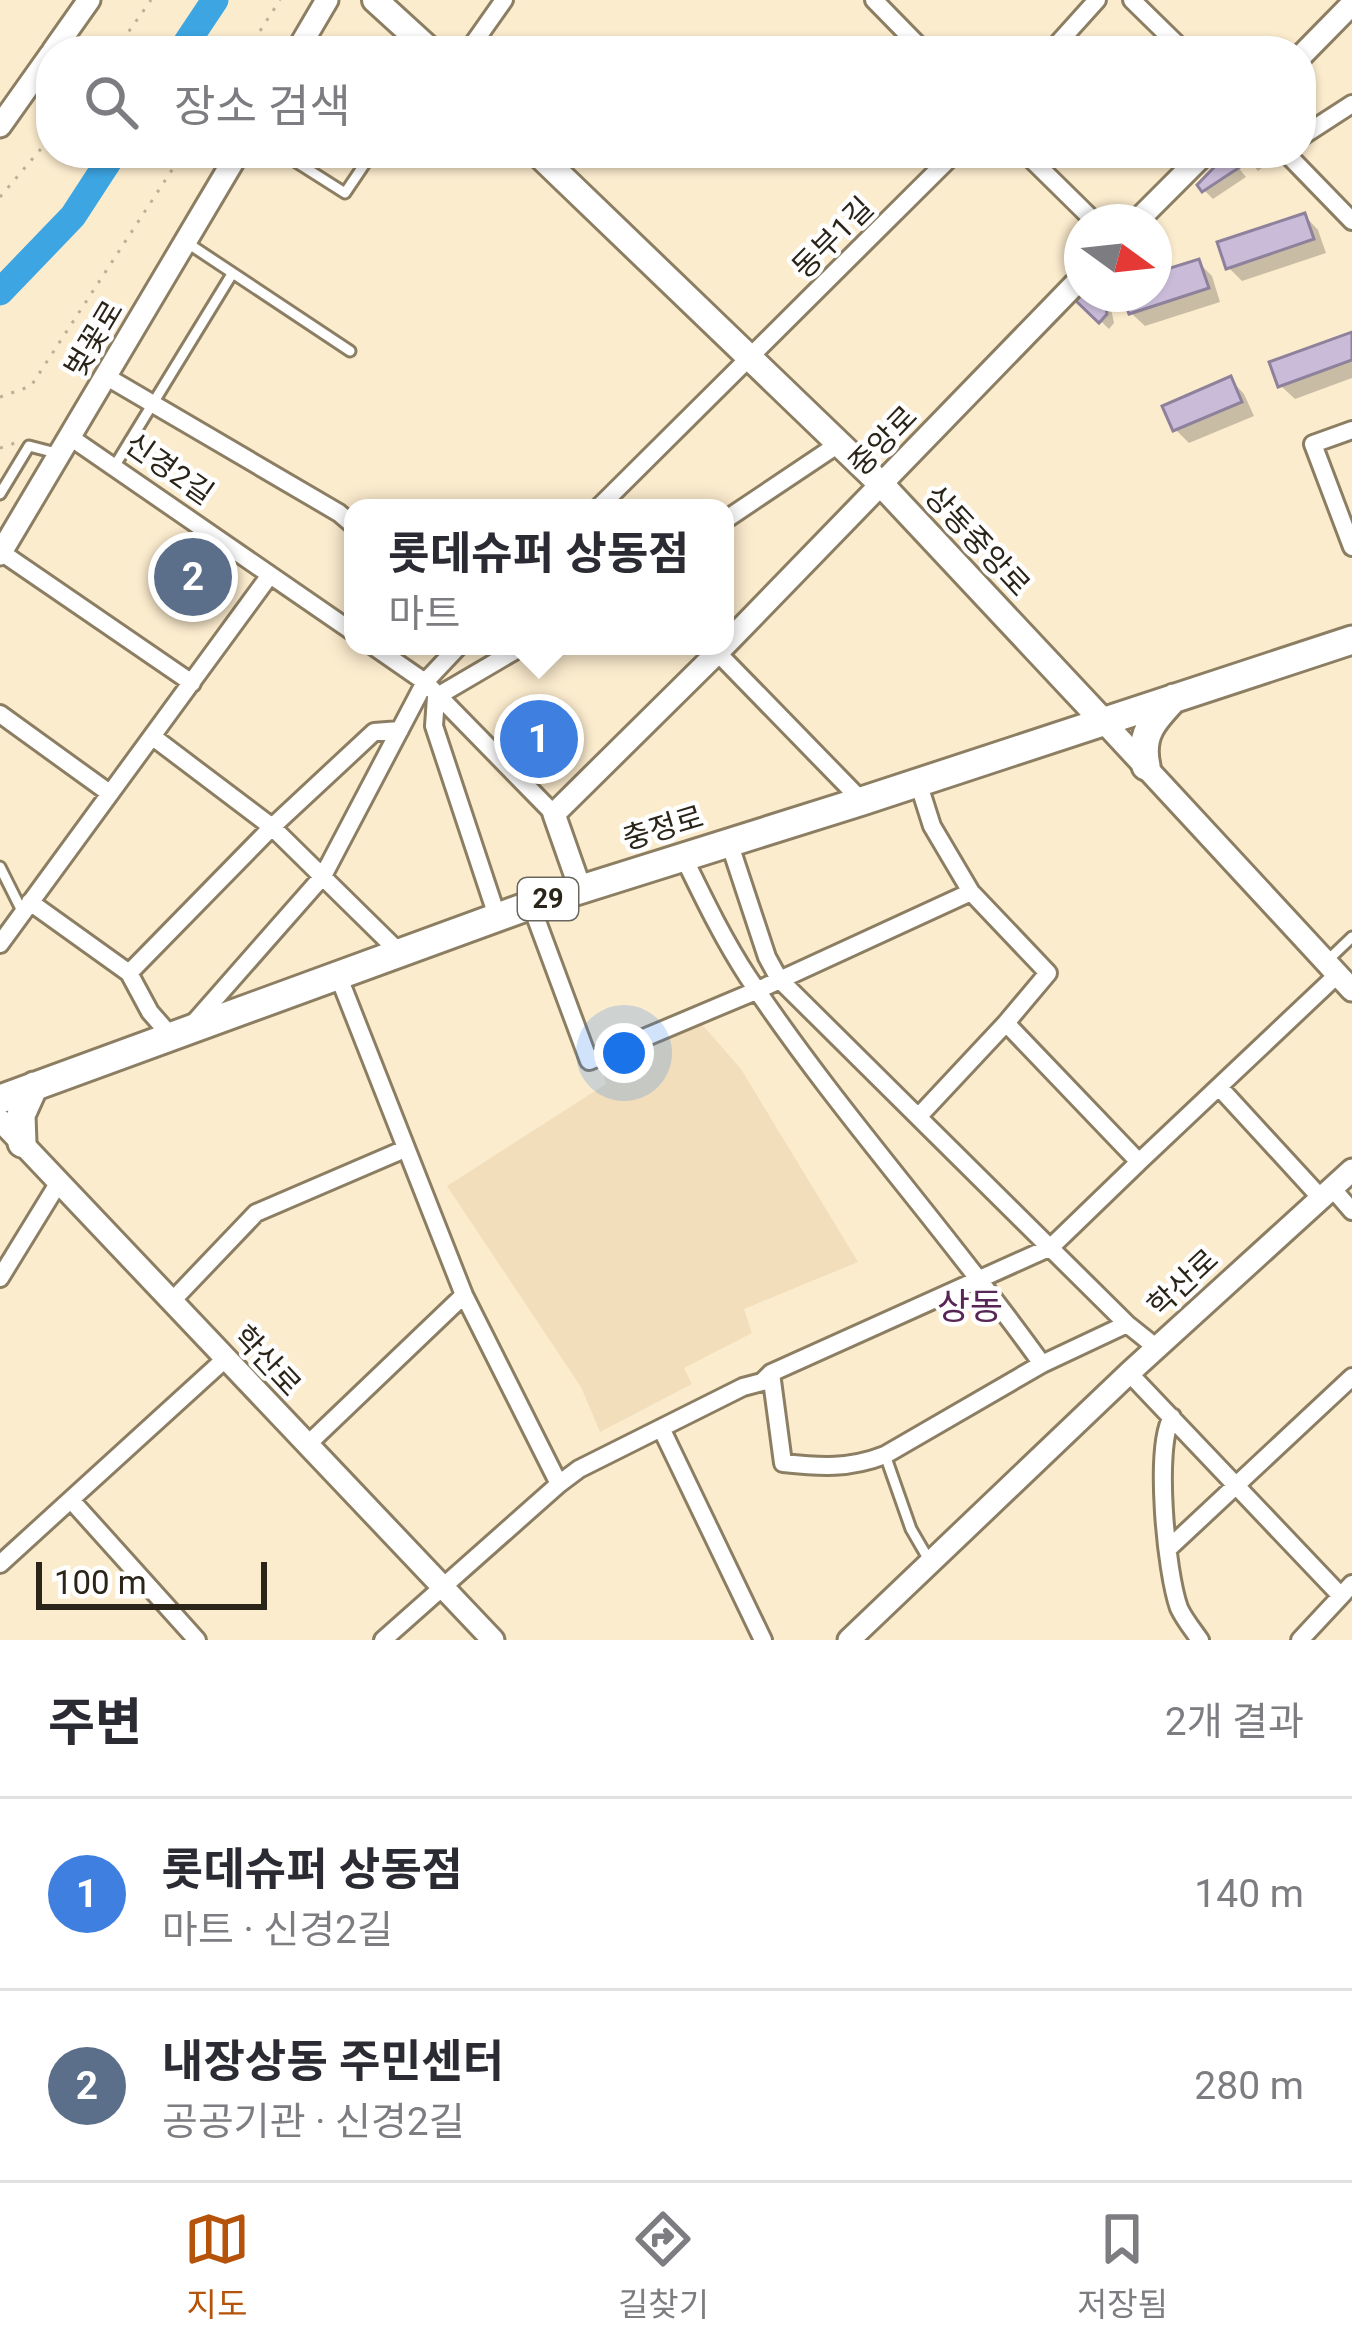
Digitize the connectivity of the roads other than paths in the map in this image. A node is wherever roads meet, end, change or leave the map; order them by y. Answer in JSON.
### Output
{"nodes":[{"id":1,"x":88,"y":0,"type":"edge"},
{"id":2,"x":327,"y":0,"type":"edge"},
{"id":3,"x":376,"y":0,"type":"edge"},
{"id":4,"x":504,"y":0,"type":"edge"},
{"id":5,"x":874,"y":0,"type":"edge"},
{"id":6,"x":1097,"y":0,"type":"edge"},
{"id":7,"x":1132,"y":0,"type":"edge"},
{"id":8,"x":1352,"y":4,"type":"edge"},
{"id":9,"x":63,"y":36,"type":"edge"},
{"id":10,"x":306,"y":36,"type":"edge"},
{"id":11,"x":415,"y":36,"type":"edge"},
{"id":12,"x":479,"y":36,"type":"edge"},
{"id":13,"x":909,"y":36,"type":"edge"},
{"id":14,"x":1065,"y":36,"type":"edge"},
{"id":15,"x":1169,"y":36,"type":"edge"},
{"id":16,"x":1316,"y":41,"type":"edge"},
{"id":17,"x":36,"y":75,"type":"edge"},
{"id":18,"x":1352,"y":104,"type":"edge"},
{"id":19,"x":0,"y":126,"type":"edge"},
{"id":20,"x":1316,"y":127,"type":"edge"},
{"id":21,"x":229,"y":168,"type":"edge"},
{"id":22,"x":304,"y":168,"type":"edge"},
{"id":23,"x":361,"y":168,"type":"edge"},
{"id":24,"x":552,"y":168,"type":"edge"},
{"id":25,"x":940,"y":168,"type":"edge"},
{"id":26,"x":1040,"y":168,"type":"edge"},
{"id":27,"x":1190,"y":168,"type":"edge"},
{"id":28,"x":1301,"y":168,"type":"edge"},
{"id":29,"x":1077,"y":204,"type":"edge"},
{"id":30,"x":1154,"y":204,"type":"edge"},
{"id":31,"x":1352,"y":221,"type":"edge"},
{"id":32,"x":186,"y":242,"type":"junction"},
{"id":33,"x":232,"y":274,"type":"junction"},
{"id":34,"x":1064,"y":296,"type":"edge"},
{"id":35,"x":350,"y":351,"type":"dead end"},
{"id":36,"x":749,"y":361,"type":"junction"},
{"id":37,"x":107,"y":377,"type":"junction"},
{"id":38,"x":152,"y":404,"type":"junction"},
{"id":39,"x":1352,"y":430,"type":"edge"},
{"id":40,"x":65,"y":445,"type":"junction"},
{"id":41,"x":837,"y":445,"type":"junction"},
{"id":42,"x":114,"y":467,"type":"junction"},
{"id":43,"x":882,"y":484,"type":"junction"},
{"id":44,"x":0,"y":494,"type":"edge"},
{"id":45,"x":607,"y":499,"type":"edge"},
{"id":46,"x":734,"y":514,"type":"edge"},
{"id":47,"x":344,"y":517,"type":"edge"},
{"id":48,"x":1352,"y":548,"type":"edge"},
{"id":49,"x":1,"y":553,"type":"edge"},
{"id":50,"x":270,"y":575,"type":"junction"},
{"id":51,"x":344,"y":626,"type":"edge"},
{"id":52,"x":734,"y":632,"type":"edge"},
{"id":53,"x":1352,"y":640,"type":"edge"},
{"id":54,"x":386,"y":655,"type":"edge"},
{"id":55,"x":453,"y":655,"type":"edge"},
{"id":56,"x":504,"y":655,"type":"edge"},
{"id":57,"x":711,"y":655,"type":"edge"},
{"id":58,"x":726,"y":655,"type":"edge"},
{"id":59,"x":192,"y":683,"type":"junction"},
{"id":60,"x":431,"y":689,"type":"junction"},
{"id":61,"x":1175,"y":698,"type":"junction"},
{"id":62,"x":0,"y":714,"type":"edge"},
{"id":63,"x":1103,"y":721,"type":"junction"},
{"id":64,"x":400,"y":730,"type":"junction"},
{"id":65,"x":153,"y":736,"type":"junction"},
{"id":66,"x":1146,"y":766,"type":"junction"},
{"id":67,"x":918,"y":782,"type":"junction"},
{"id":68,"x":108,"y":792,"type":"junction"},
{"id":69,"x":862,"y":801,"type":"junction"},
{"id":70,"x":554,"y":814,"type":"junction"},
{"id":71,"x":272,"y":827,"type":"junction"},
{"id":72,"x":729,"y":842,"type":"junction"},
{"id":73,"x":682,"y":856,"type":"junction"},
{"id":74,"x":0,"y":867,"type":"edge"},
{"id":75,"x":323,"y":876,"type":"junction"},
{"id":76,"x":580,"y":888,"type":"junction"},
{"id":77,"x":971,"y":892,"type":"junction"},
{"id":78,"x":531,"y":904,"type":"junction"},
{"id":79,"x":27,"y":907,"type":"junction"},
{"id":80,"x":497,"y":916,"type":"junction"},
{"id":81,"x":1352,"y":937,"type":"edge"},
{"id":82,"x":0,"y":944,"type":"edge"},
{"id":83,"x":399,"y":952,"type":"junction"},
{"id":84,"x":129,"y":973,"type":"junction"},
{"id":85,"x":338,"y":975,"type":"junction"},
{"id":86,"x":1339,"y":975,"type":"edge"},
{"id":87,"x":779,"y":979,"type":"junction"},
{"id":88,"x":758,"y":991,"type":"junction"},
{"id":89,"x":1006,"y":1023,"type":"junction"},
{"id":90,"x":180,"y":1033,"type":"junction"},
{"id":91,"x":34,"y":1087,"type":"junction"},
{"id":92,"x":1219,"y":1087,"type":"junction"},
{"id":93,"x":0,"y":1099,"type":"edge"},
{"id":94,"x":919,"y":1116,"type":"junction"},
{"id":95,"x":0,"y":1120,"type":"edge"},
{"id":96,"x":22,"y":1143,"type":"junction"},
{"id":97,"x":405,"y":1149,"type":"junction"},
{"id":98,"x":1138,"y":1162,"type":"junction"},
{"id":99,"x":1352,"y":1170,"type":"edge"},
{"id":100,"x":59,"y":1182,"type":"junction"},
{"id":101,"x":1326,"y":1192,"type":"junction"},
{"id":102,"x":1352,"y":1210,"type":"edge"},
{"id":103,"x":1052,"y":1247,"type":"junction"},
{"id":104,"x":0,"y":1278,"type":"edge"},
{"id":105,"x":981,"y":1278,"type":"junction"},
{"id":106,"x":464,"y":1294,"type":"junction"},
{"id":107,"x":172,"y":1301,"type":"junction"},
{"id":108,"x":1126,"y":1324,"type":"junction"},
{"id":109,"x":1156,"y":1348,"type":"junction"},
{"id":110,"x":224,"y":1360,"type":"junction"},
{"id":111,"x":1042,"y":1364,"type":"junction"},
{"id":112,"x":771,"y":1373,"type":"junction"},
{"id":113,"x":1130,"y":1373,"type":"junction"},
{"id":114,"x":1352,"y":1377,"type":"edge"},
{"id":115,"x":1172,"y":1417,"type":"junction"},
{"id":116,"x":661,"y":1428,"type":"junction"},
{"id":117,"x":306,"y":1446,"type":"junction"},
{"id":118,"x":885,"y":1455,"type":"junction"},
{"id":119,"x":559,"y":1484,"type":"junction"},
{"id":120,"x":1239,"y":1486,"type":"junction"},
{"id":121,"x":71,"y":1500,"type":"junction"},
{"id":122,"x":1168,"y":1550,"type":"junction"},
{"id":123,"x":931,"y":1562,"type":"junction"},
{"id":124,"x":0,"y":1564,"type":"edge"},
{"id":125,"x":444,"y":1588,"type":"junction"},
{"id":126,"x":1347,"y":1590,"type":"edge"},
{"id":127,"x":197,"y":1640,"type":"edge"},
{"id":128,"x":383,"y":1640,"type":"edge"},
{"id":129,"x":493,"y":1640,"type":"edge"},
{"id":130,"x":764,"y":1640,"type":"edge"},
{"id":131,"x":848,"y":1640,"type":"edge"},
{"id":132,"x":1200,"y":1640,"type":"edge"},
{"id":133,"x":1300,"y":1640,"type":"edge"}],
"edges":[{"from":1,"to":9,"type":"street"},
{"from":2,"to":10,"type":"street"},
{"from":3,"to":11,"type":"main road"},
{"from":4,"to":12,"type":"street"},
{"from":5,"to":13,"type":"street"},
{"from":6,"to":14,"type":"street"},
{"from":7,"to":15,"type":"street"},
{"from":8,"to":16,"type":"street"},
{"from":17,"to":19,"type":"street"},
{"from":18,"to":20,"type":"street"},
{"from":21,"to":32,"type":"street","name":"벚꽃로"},
{"from":22,"to":23,"type":"lane"},
{"from":24,"to":36,"type":"main road","name":"상동중앙로"},
{"from":25,"to":36,"type":"street","name":"동부1길"},
{"from":26,"to":29,"type":"street"},
{"from":27,"to":30,"type":"street"},
{"from":28,"to":31,"type":"street"},
{"from":32,"to":33,"type":"lane"},
{"from":32,"to":37,"type":"street","name":"벚꽃로"},
{"from":33,"to":35,"type":"lane"},
{"from":33,"to":38,"type":"lane"},
{"from":34,"to":43,"type":"street","name":"중앙로"},
{"from":36,"to":41,"type":"main road","name":"상동중앙로"},
{"from":36,"to":45,"type":"street","name":"동부1길"},
{"from":37,"to":38,"type":"street"},
{"from":37,"to":40,"type":"street","name":"벚꽃로"},
{"from":38,"to":42,"type":"lane"},
{"from":38,"to":47,"type":"street"},
{"from":39,"to":48,"type":"street"},
{"from":40,"to":42,"type":"street","name":"신경2길"},
{"from":40,"to":44,"type":"lane"},
{"from":40,"to":49,"type":"street","name":"벚꽃로"},
{"from":41,"to":43,"type":"main road","name":"상동중앙로"},
{"from":41,"to":46,"type":"street"},
{"from":42,"to":50,"type":"street","name":"신경2길"},
{"from":43,"to":52,"type":"street","name":"중앙로"},
{"from":43,"to":63,"type":"main road","name":"상동중앙로"},
{"from":49,"to":59,"type":"street"},
{"from":50,"to":51,"type":"street","name":"신경2길"},
{"from":50,"to":59,"type":"street"},
{"from":53,"to":61,"type":"main road","name":"충정로","number":"29"},
{"from":54,"to":60,"type":"street"},
{"from":55,"to":60,"type":"street"},
{"from":56,"to":60,"type":"street"},
{"from":57,"to":70,"type":"street","name":"중앙로"},
{"from":58,"to":69,"type":"street"},
{"from":59,"to":65,"type":"street"},
{"from":60,"to":64,"type":"street"},
{"from":60,"to":70,"type":"street"},
{"from":60,"to":80,"type":"street"},
{"from":61,"to":63,"type":"main road","name":"충정로","number":"29"},
{"from":61,"to":66,"type":"main road"},
{"from":62,"to":68,"type":"street"},
{"from":63,"to":66,"type":"street","name":"상동중앙로"},
{"from":63,"to":67,"type":"main road","name":"충정로","number":"29"},
{"from":64,"to":71,"type":"street"},
{"from":64,"to":75,"type":"street"},
{"from":65,"to":68,"type":"street"},
{"from":65,"to":71,"type":"street"},
{"from":66,"to":86,"type":"street","name":"상동중앙로"},
{"from":67,"to":69,"type":"main road","name":"충정로","number":"29"},
{"from":67,"to":77,"type":"street"},
{"from":68,"to":79,"type":"street"},
{"from":69,"to":72,"type":"main road","name":"충정로","number":"29"},
{"from":70,"to":76,"type":"street"},
{"from":71,"to":75,"type":"street"},
{"from":71,"to":84,"type":"street"},
{"from":72,"to":73,"type":"main road","name":"충정로","number":"29"},
{"from":72,"to":87,"type":"street"},
{"from":73,"to":76,"type":"main road","name":"충정로","number":"29"},
{"from":73,"to":88,"type":"street"},
{"from":74,"to":79,"type":"lane"},
{"from":75,"to":83,"type":"street"},
{"from":75,"to":90,"type":"street"},
{"from":76,"to":78,"type":"main road","name":"충정로","number":"29"},
{"from":77,"to":87,"type":"street"},
{"from":77,"to":89,"type":"street"},
{"from":78,"to":80,"type":"main road","name":"충정로","number":"29"},
{"from":78,"to":88,"type":"street"},
{"from":79,"to":82,"type":"street"},
{"from":79,"to":84,"type":"street"},
{"from":80,"to":83,"type":"main road","name":"충정로","number":"29"},
{"from":81,"to":86,"type":"lane"},
{"from":83,"to":85,"type":"main road","name":"충정로","number":"29"},
{"from":84,"to":90,"type":"street"},
{"from":85,"to":90,"type":"main road","name":"충정로","number":"29"},
{"from":85,"to":97,"type":"street"},
{"from":86,"to":92,"type":"street"},
{"from":87,"to":88,"type":"street"},
{"from":87,"to":94,"type":"street"},
{"from":88,"to":105,"type":"street"},
{"from":89,"to":94,"type":"street"},
{"from":89,"to":98,"type":"street"},
{"from":90,"to":91,"type":"main road","name":"충정로","number":"29"},
{"from":91,"to":93,"type":"main road","name":"충정로","number":"29"},
{"from":91,"to":96,"type":"main road"},
{"from":92,"to":98,"type":"street"},
{"from":92,"to":101,"type":"street"},
{"from":94,"to":103,"type":"street"},
{"from":95,"to":96,"type":"street","name":"학산로"},
{"from":96,"to":100,"type":"street","name":"학산로"},
{"from":97,"to":106,"type":"street"},
{"from":97,"to":107,"type":"street"},
{"from":98,"to":103,"type":"street"},
{"from":99,"to":101,"type":"street","name":"학산로"},
{"from":100,"to":104,"type":"street"},
{"from":100,"to":107,"type":"street","name":"학산로"},
{"from":101,"to":102,"type":"street"},
{"from":101,"to":109,"type":"street","name":"학산로"},
{"from":103,"to":105,"type":"street"},
{"from":103,"to":108,"type":"street"},
{"from":105,"to":111,"type":"street"},
{"from":105,"to":112,"type":"street"},
{"from":106,"to":117,"type":"street"},
{"from":106,"to":119,"type":"street"},
{"from":107,"to":110,"type":"street","name":"학산로"},
{"from":108,"to":109,"type":"street"},
{"from":108,"to":111,"type":"street"},
{"from":109,"to":113,"type":"street","name":"학산로"},
{"from":110,"to":117,"type":"street","name":"학산로"},
{"from":110,"to":121,"type":"street"},
{"from":111,"to":118,"type":"street"},
{"from":112,"to":116,"type":"street"},
{"from":112,"to":118,"type":"street"},
{"from":113,"to":115,"type":"street"},
{"from":113,"to":123,"type":"street","name":"학산로"},
{"from":114,"to":120,"type":"street"},
{"from":115,"to":120,"type":"street"},
{"from":115,"to":122,"type":"street"},
{"from":116,"to":119,"type":"street"},
{"from":116,"to":130,"type":"street"},
{"from":117,"to":125,"type":"street","name":"학산로"},
{"from":118,"to":123,"type":"lane"},
{"from":119,"to":125,"type":"street"},
{"from":120,"to":122,"type":"street"},
{"from":120,"to":126,"type":"street"},
{"from":121,"to":124,"type":"street"},
{"from":121,"to":127,"type":"street"},
{"from":122,"to":132,"type":"street"},
{"from":123,"to":131,"type":"street","name":"학산로"},
{"from":125,"to":128,"type":"street"},
{"from":125,"to":129,"type":"street","name":"학산로"},
{"from":126,"to":133,"type":"street"}]}
